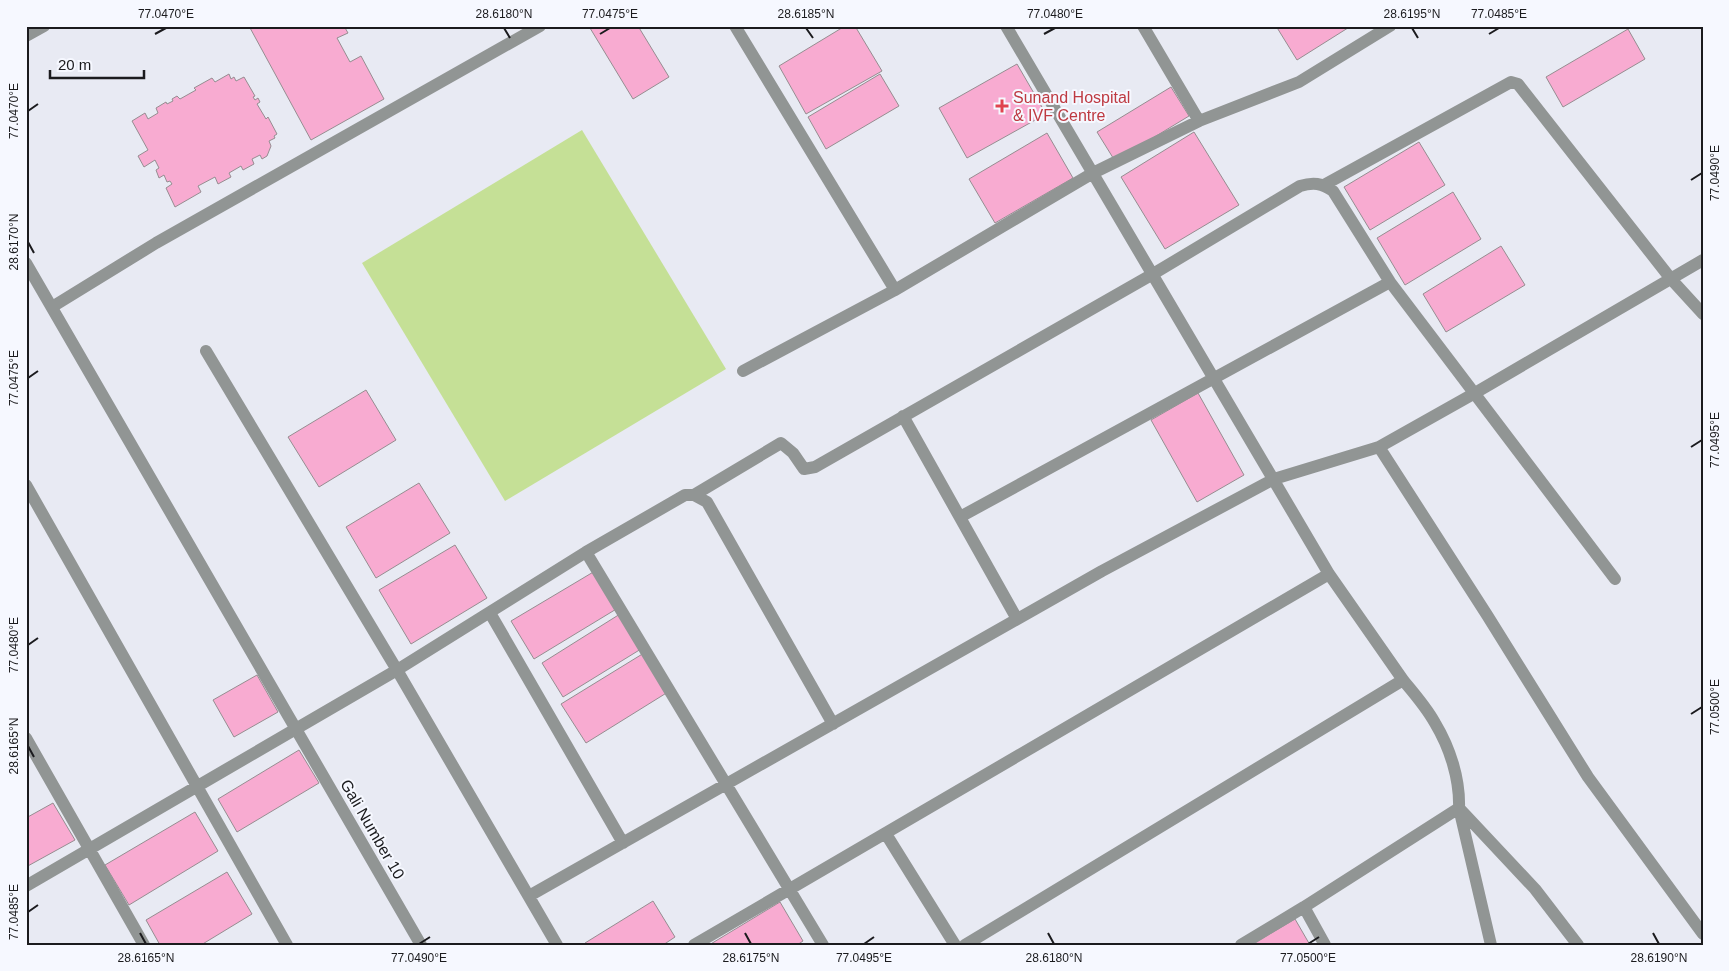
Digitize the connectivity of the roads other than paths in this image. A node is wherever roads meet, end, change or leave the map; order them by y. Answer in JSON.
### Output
{"nodes":[{"id":1,"x":44,"y":26,"type":"edge"},
{"id":2,"x":540,"y":26,"type":"edge"},
{"id":3,"x":735,"y":26,"type":"edge"},
{"id":4,"x":1006,"y":26,"type":"edge"},
{"id":5,"x":1143,"y":26,"type":"edge"},
{"id":6,"x":1390,"y":26,"type":"edge"},
{"id":7,"x":26,"y":36,"type":"edge"},
{"id":8,"x":1199,"y":121,"type":"junction"},
{"id":9,"x":1093,"y":173,"type":"junction"},
{"id":10,"x":1324,"y":185,"type":"junction"},
{"id":11,"x":1703,"y":260,"type":"edge"},
{"id":12,"x":26,"y":263,"type":"edge"},
{"id":13,"x":1153,"y":274,"type":"junction"},
{"id":14,"x":1671,"y":279,"type":"junction"},
{"id":15,"x":1390,"y":282,"type":"junction"},
{"id":16,"x":895,"y":290,"type":"junction"},
{"id":17,"x":52,"y":307,"type":"junction"},
{"id":18,"x":1703,"y":314,"type":"edge"},
{"id":19,"x":206,"y":351,"type":"dead end"},
{"id":20,"x":743,"y":371,"type":"dead end"},
{"id":21,"x":1214,"y":378,"type":"junction"},
{"id":22,"x":1475,"y":393,"type":"junction"},
{"id":23,"x":903,"y":416,"type":"junction"},
{"id":24,"x":1379,"y":446,"type":"junction"},
{"id":25,"x":1274,"y":479,"type":"junction"},
{"id":26,"x":26,"y":485,"type":"edge"},
{"id":27,"x":694,"y":495,"type":"junction"},
{"id":28,"x":960,"y":517,"type":"junction"},
{"id":29,"x":586,"y":552,"type":"junction"},
{"id":30,"x":1329,"y":574,"type":"junction"},
{"id":31,"x":1615,"y":579,"type":"dead end"},
{"id":32,"x":490,"y":612,"type":"junction"},
{"id":33,"x":1017,"y":619,"type":"junction"},
{"id":34,"x":397,"y":670,"type":"junction"},
{"id":35,"x":1403,"y":680,"type":"junction"},
{"id":36,"x":833,"y":724,"type":"junction"},
{"id":37,"x":297,"y":729,"type":"junction"},
{"id":38,"x":26,"y":738,"type":"edge"},
{"id":39,"x":726,"y":784,"type":"junction"},
{"id":40,"x":197,"y":786,"type":"junction"},
{"id":41,"x":1459,"y":808,"type":"junction"},
{"id":42,"x":886,"y":834,"type":"junction"},
{"id":43,"x":623,"y":843,"type":"junction"},
{"id":44,"x":89,"y":849,"type":"junction"},
{"id":45,"x":26,"y":886,"type":"edge"},
{"id":46,"x":790,"y":890,"type":"junction"},
{"id":47,"x":529,"y":896,"type":"junction"},
{"id":48,"x":1304,"y":907,"type":"junction"},
{"id":49,"x":1703,"y":934,"type":"edge"},
{"id":50,"x":144,"y":945,"type":"edge"},
{"id":51,"x":287,"y":945,"type":"edge"},
{"id":52,"x":420,"y":945,"type":"edge"},
{"id":53,"x":557,"y":945,"type":"edge"},
{"id":54,"x":694,"y":945,"type":"edge"},
{"id":55,"x":823,"y":945,"type":"edge"},
{"id":56,"x":956,"y":945,"type":"edge"},
{"id":57,"x":965,"y":945,"type":"edge"},
{"id":58,"x":1241,"y":945,"type":"edge"},
{"id":59,"x":1326,"y":945,"type":"edge"},
{"id":60,"x":1491,"y":945,"type":"edge"},
{"id":61,"x":1578,"y":945,"type":"edge"}],
"edges":[{"from":1,"to":7,"type":"street"},
{"from":2,"to":17,"type":"street"},
{"from":3,"to":16,"type":"street"},
{"from":4,"to":9,"type":"street"},
{"from":5,"to":8,"type":"street"},
{"from":6,"to":8,"type":"street"},
{"from":8,"to":9,"type":"street"},
{"from":9,"to":13,"type":"street"},
{"from":9,"to":16,"type":"street"},
{"from":10,"to":13,"type":"street"},
{"from":10,"to":14,"type":"street"},
{"from":10,"to":15,"type":"street"},
{"from":11,"to":14,"type":"street"},
{"from":12,"to":17,"type":"street","name":"Gali Number 10"},
{"from":13,"to":21,"type":"street"},
{"from":13,"to":23,"type":"street"},
{"from":14,"to":18,"type":"street"},
{"from":14,"to":22,"type":"street"},
{"from":15,"to":21,"type":"street"},
{"from":15,"to":22,"type":"street"},
{"from":16,"to":20,"type":"street"},
{"from":17,"to":37,"type":"street","name":"Gali Number 10"},
{"from":19,"to":34,"type":"street"},
{"from":21,"to":25,"type":"street"},
{"from":21,"to":28,"type":"street"},
{"from":22,"to":24,"type":"street"},
{"from":22,"to":31,"type":"street"},
{"from":23,"to":27,"type":"street"},
{"from":23,"to":28,"type":"street"},
{"from":24,"to":25,"type":"street"},
{"from":24,"to":49,"type":"street"},
{"from":25,"to":30,"type":"street"},
{"from":25,"to":33,"type":"street"},
{"from":26,"to":40,"type":"street"},
{"from":27,"to":29,"type":"street"},
{"from":27,"to":36,"type":"street"},
{"from":28,"to":33,"type":"street"},
{"from":29,"to":32,"type":"street"},
{"from":29,"to":39,"type":"street"},
{"from":30,"to":35,"type":"street"},
{"from":30,"to":42,"type":"street"},
{"from":32,"to":34,"type":"street"},
{"from":32,"to":43,"type":"street"},
{"from":33,"to":36,"type":"street"},
{"from":34,"to":37,"type":"street"},
{"from":34,"to":47,"type":"street"},
{"from":35,"to":41,"type":"street"},
{"from":35,"to":57,"type":"street"},
{"from":36,"to":39,"type":"street"},
{"from":37,"to":40,"type":"street"},
{"from":37,"to":52,"type":"street","name":"Gali Number 10"},
{"from":38,"to":44,"type":"street"},
{"from":39,"to":43,"type":"street"},
{"from":39,"to":46,"type":"street"},
{"from":40,"to":44,"type":"street"},
{"from":40,"to":51,"type":"street"},
{"from":41,"to":48,"type":"street"},
{"from":41,"to":60,"type":"street"},
{"from":41,"to":61,"type":"street"},
{"from":42,"to":46,"type":"street"},
{"from":42,"to":56,"type":"street"},
{"from":43,"to":47,"type":"street"},
{"from":44,"to":45,"type":"street"},
{"from":44,"to":50,"type":"street"},
{"from":46,"to":54,"type":"street"},
{"from":46,"to":55,"type":"street"},
{"from":47,"to":53,"type":"street"},
{"from":48,"to":58,"type":"street"},
{"from":48,"to":59,"type":"street"}]}
